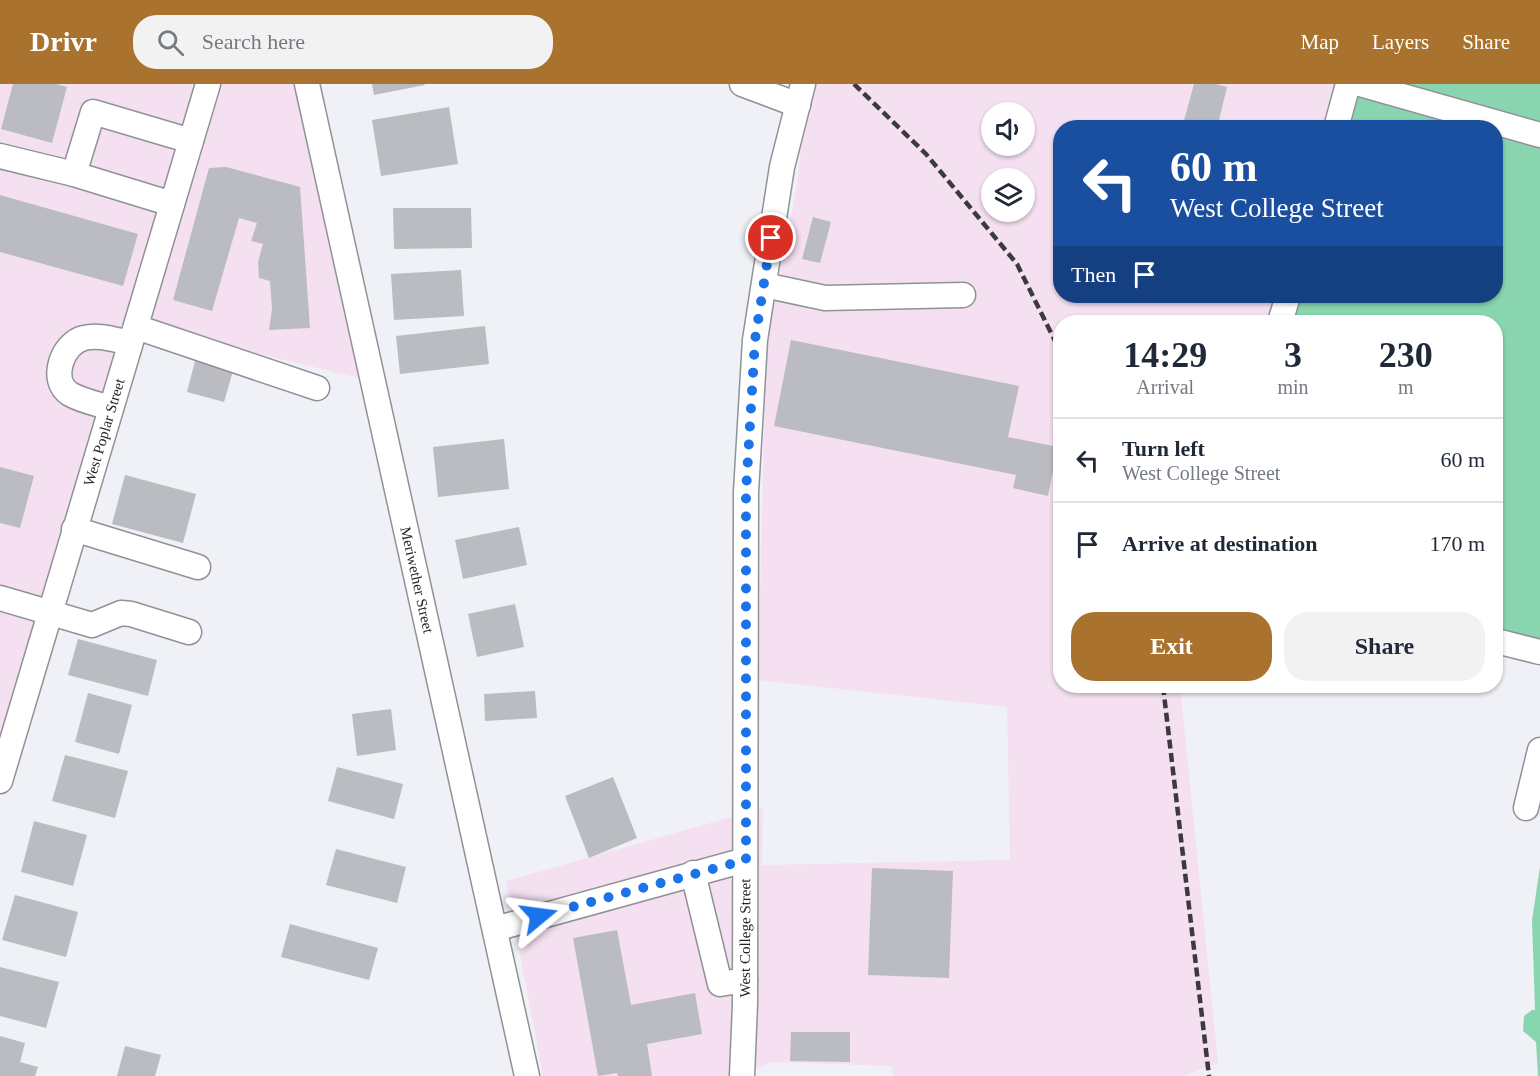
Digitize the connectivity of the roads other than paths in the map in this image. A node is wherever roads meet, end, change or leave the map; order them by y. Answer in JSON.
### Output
{"nodes":[{"id":1,"x":208,"y":84,"type":"edge"},
{"id":2,"x":742,"y":84,"type":"edge"},
{"id":3,"x":1348,"y":84,"type":"edge"},
{"id":4,"x":1360,"y":84,"type":"edge"},
{"id":5,"x":303,"y":85,"type":"edge"},
{"id":6,"x":801,"y":94,"type":"edge"},
{"id":7,"x":1338,"y":120,"type":"edge"},
{"id":8,"x":1487,"y":120,"type":"edge"},
{"id":9,"x":1503,"y":125,"type":"edge"},
{"id":10,"x":1540,"y":135,"type":"edge"},
{"id":11,"x":191,"y":141,"type":"junction"},
{"id":12,"x":0,"y":156,"type":"edge"},
{"id":13,"x":74,"y":174,"type":"junction"},
{"id":14,"x":172,"y":204,"type":"junction"},
{"id":15,"x":764,"y":285,"type":"junction"},
{"id":16,"x":963,"y":295,"type":"dead end"},
{"id":17,"x":133,"y":335,"type":"junction"},
{"id":18,"x":318,"y":388,"type":"dead end"},
{"id":19,"x":111,"y":408,"type":"junction"},
{"id":20,"x":74,"y":529,"type":"junction"},
{"id":21,"x":198,"y":567,"type":"dead end"},
{"id":22,"x":0,"y":597,"type":"edge"},
{"id":23,"x":49,"y":612,"type":"junction"},
{"id":24,"x":189,"y":632,"type":"dead end"},
{"id":25,"x":1503,"y":643,"type":"edge"},
{"id":26,"x":1540,"y":652,"type":"edge"},
{"id":27,"x":1540,"y":750,"type":"edge"},
{"id":28,"x":0,"y":781,"type":"edge"},
{"id":29,"x":1526,"y":808,"type":"dead end"},
{"id":30,"x":746,"y":860,"type":"junction"},
{"id":31,"x":693,"y":873,"type":"junction"},
{"id":32,"x":495,"y":929,"type":"junction"},
{"id":33,"x":745,"y":980,"type":"junction"},
{"id":34,"x":527,"y":1076,"type":"edge"},
{"id":35,"x":742,"y":1076,"type":"edge"}],
"edges":[{"from":1,"to":11,"type":"street","name":"West Poplar Street"},
{"from":2,"to":6,"type":"street"},
{"from":3,"to":7,"type":"street"},
{"from":4,"to":8,"type":"street"},
{"from":5,"to":32,"type":"street","name":"Meriwether Street"},
{"from":6,"to":15,"type":"street","name":"West College Street"},
{"from":9,"to":10,"type":"street"},
{"from":11,"to":13,"type":"street"},
{"from":11,"to":14,"type":"street","name":"West Poplar Street"},
{"from":12,"to":13,"type":"street"},
{"from":13,"to":14,"type":"street"},
{"from":14,"to":17,"type":"street","name":"West Poplar Street"},
{"from":15,"to":16,"type":"street"},
{"from":15,"to":30,"type":"street","name":"West College Street"},
{"from":17,"to":18,"type":"street"},
{"from":17,"to":19,"type":"street","name":"West Poplar Street"},
{"from":17,"to":19,"type":"street"},
{"from":19,"to":20,"type":"street","name":"West Poplar Street"},
{"from":20,"to":21,"type":"street"},
{"from":20,"to":23,"type":"street","name":"West Poplar Street"},
{"from":22,"to":23,"type":"street"},
{"from":23,"to":24,"type":"street"},
{"from":23,"to":28,"type":"street","name":"West Poplar Street"},
{"from":25,"to":26,"type":"street"},
{"from":27,"to":29,"type":"street"},
{"from":30,"to":31,"type":"street"},
{"from":30,"to":33,"type":"street","name":"West College Street"},
{"from":31,"to":32,"type":"street"},
{"from":31,"to":33,"type":"street"},
{"from":32,"to":34,"type":"street","name":"Meriwether Street"},
{"from":33,"to":35,"type":"street","name":"West College Street"}]}
